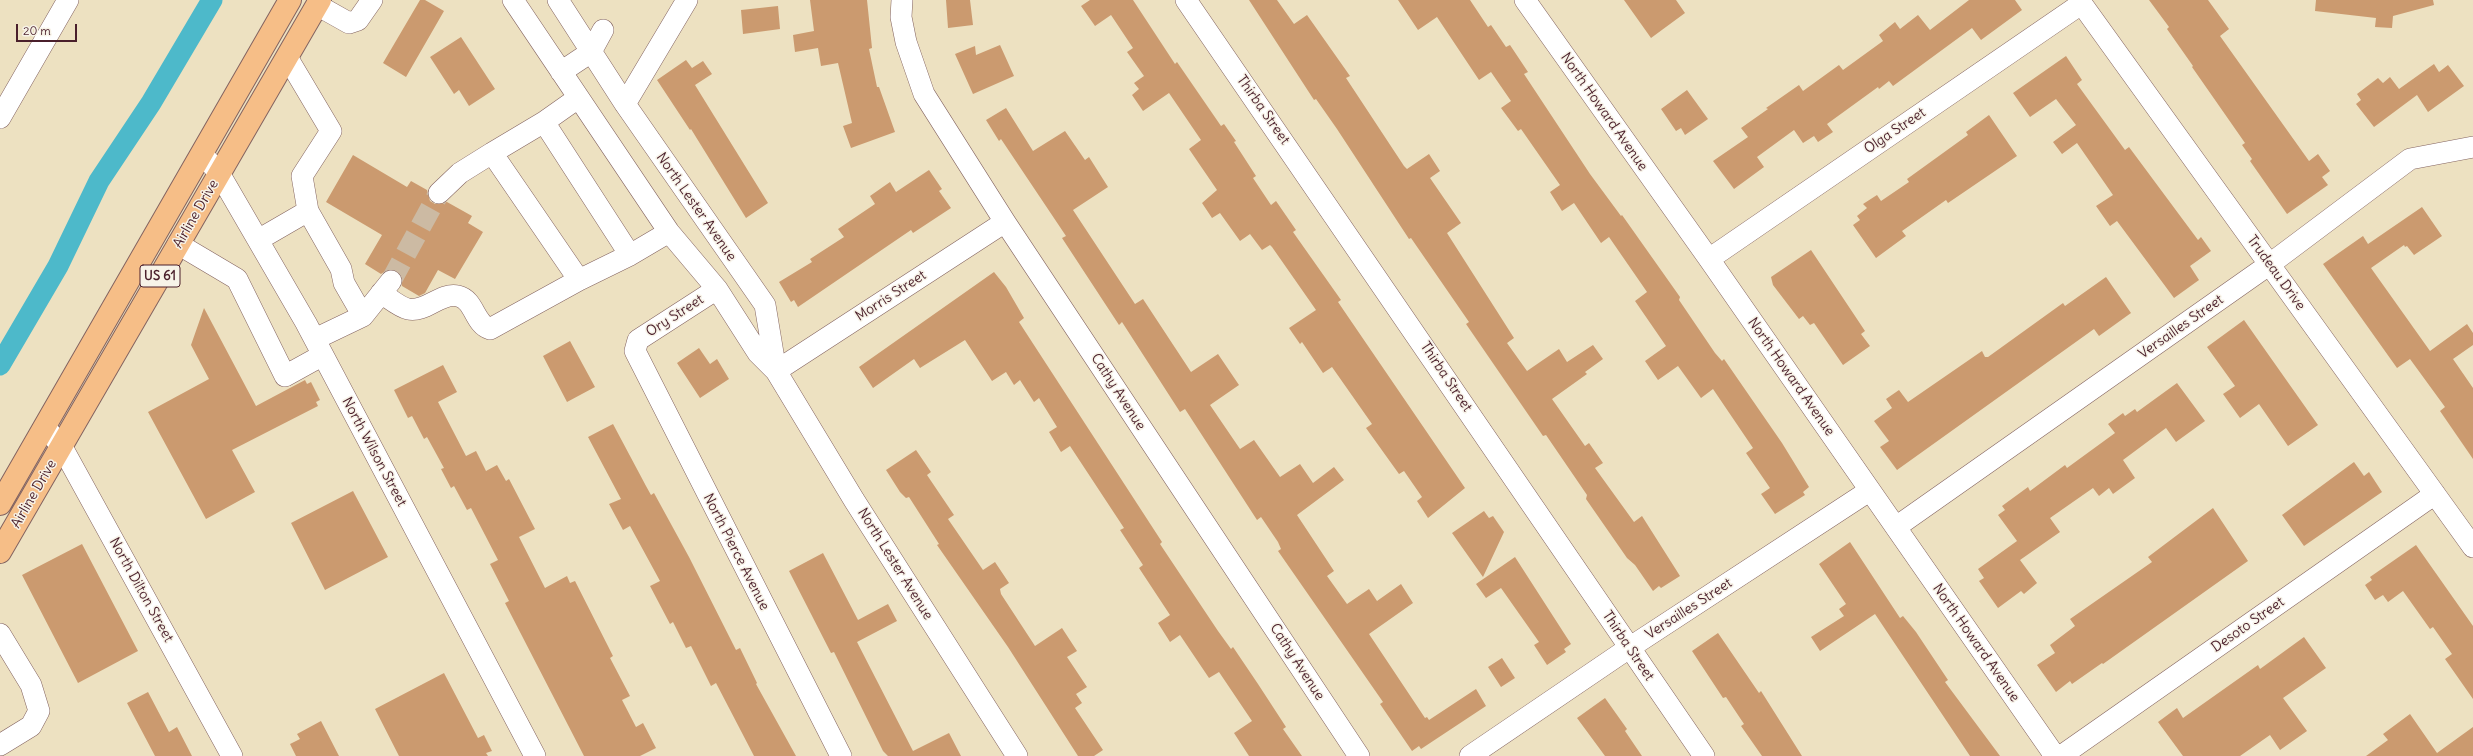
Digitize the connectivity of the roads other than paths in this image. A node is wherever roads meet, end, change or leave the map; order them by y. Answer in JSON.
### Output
{"nodes":[{"id":1,"x":68,"y":0,"type":"edge"},
{"id":2,"x":290,"y":0,"type":"edge"},
{"id":3,"x":372,"y":0,"type":"edge"},
{"id":4,"x":513,"y":0,"type":"edge"},
{"id":5,"x":558,"y":0,"type":"edge"},
{"id":6,"x":687,"y":0,"type":"edge"},
{"id":7,"x":1186,"y":0,"type":"edge"},
{"id":8,"x":1528,"y":1,"type":"edge"},
{"id":9,"x":318,"y":2,"type":"edge"},
{"id":10,"x":2080,"y":2,"type":"edge"},
{"id":11,"x":902,"y":8,"type":"edge"},
{"id":12,"x":603,"y":30,"type":"dead end"},
{"id":13,"x":591,"y":52,"type":"junction"},
{"id":14,"x":287,"y":57,"type":"junction"},
{"id":15,"x":561,"y":72,"type":"junction"},
{"id":16,"x":578,"y":98,"type":"junction"},
{"id":17,"x":625,"y":104,"type":"junction"},
{"id":18,"x":0,"y":118,"type":"edge"},
{"id":19,"x":544,"y":122,"type":"junction"},
{"id":20,"x":2473,"y":147,"type":"edge"},
{"id":21,"x":492,"y":153,"type":"junction"},
{"id":22,"x":203,"y":155,"type":"junction"},
{"id":23,"x":219,"y":173,"type":"junction"},
{"id":24,"x":439,"y":193,"type":"tunnel mouth"},
{"id":25,"x":308,"y":211,"type":"junction"},
{"id":26,"x":1005,"y":222,"type":"junction"},
{"id":27,"x":668,"y":232,"type":"junction"},
{"id":28,"x":258,"y":240,"type":"junction"},
{"id":29,"x":178,"y":244,"type":"junction"},
{"id":30,"x":630,"y":255,"type":"junction"},
{"id":31,"x":1709,"y":259,"type":"junction"},
{"id":32,"x":2270,"y":264,"type":"junction"},
{"id":33,"x":580,"y":280,"type":"junction"},
{"id":34,"x":717,"y":289,"type":"junction"},
{"id":35,"x":363,"y":316,"type":"junction"},
{"id":36,"x":635,"y":346,"type":"joint"},
{"id":37,"x":319,"y":347,"type":"junction"},
{"id":38,"x":776,"y":371,"type":"junction"},
{"id":39,"x":44,"y":427,"type":"junction"},
{"id":40,"x":62,"y":447,"type":"junction"},
{"id":41,"x":1869,"y":491,"type":"junction"},
{"id":42,"x":2435,"y":494,"type":"junction"},
{"id":43,"x":0,"y":504,"type":"edge"},
{"id":44,"x":1896,"y":527,"type":"junction"},
{"id":45,"x":2473,"y":547,"type":"edge"},
{"id":46,"x":0,"y":552,"type":"edge"},
{"id":47,"x":0,"y":634,"type":"edge"},
{"id":48,"x":1630,"y":648,"type":"junction"},
{"id":49,"x":0,"y":745,"type":"edge"},
{"id":50,"x":232,"y":756,"type":"edge"},
{"id":51,"x":535,"y":756,"type":"edge"},
{"id":52,"x":841,"y":756,"type":"edge"},
{"id":53,"x":1017,"y":756,"type":"edge"},
{"id":54,"x":1359,"y":756,"type":"edge"},
{"id":55,"x":1470,"y":756,"type":"edge"},
{"id":56,"x":1704,"y":756,"type":"edge"},
{"id":57,"x":2055,"y":756,"type":"edge"},
{"id":58,"x":2061,"y":756,"type":"edge"}],
"edges":[{"from":1,"to":18,"type":"street"},
{"from":2,"to":22,"type":"highway","name":"Airline Drive","number":"US 61"},
{"from":3,"to":9,"type":"street"},
{"from":4,"to":15,"type":"street","name":"North Lester Avenue"},
{"from":5,"to":13,"type":"street","name":"North Lester Avenue"},
{"from":6,"to":17,"type":"street"},
{"from":7,"to":48,"type":"street","name":"Thirba Street"},
{"from":8,"to":31,"type":"street","name":"North Howard Avenue"},
{"from":9,"to":14,"type":"highway","name":"Airline Drive","number":"US 61"},
{"from":10,"to":31,"type":"street","name":"Olga Street"},
{"from":10,"to":32,"type":"street","name":"Trudeau Drive"},
{"from":11,"to":26,"type":"street","name":"Cathy Avenue"},
{"from":12,"to":13,"type":"street"},
{"from":13,"to":15,"type":"street"},
{"from":13,"to":17,"type":"street","name":"North Lester Avenue"},
{"from":14,"to":23,"type":"highway","name":"Airline Drive","number":"US 61"},
{"from":14,"to":25,"type":"street"},
{"from":15,"to":16,"type":"street","name":"North Lester Avenue"},
{"from":16,"to":19,"type":"street"},
{"from":16,"to":27,"type":"street","name":"North Lester Avenue"},
{"from":17,"to":38,"type":"street","name":"North Lester Avenue"},
{"from":19,"to":21,"type":"street"},
{"from":19,"to":30,"type":"street"},
{"from":20,"to":32,"type":"street","name":"Versailles Street"},
{"from":21,"to":24,"type":"street"},
{"from":21,"to":33,"type":"street"},
{"from":22,"to":23,"type":"street","name":"North Wilson Street"},
{"from":22,"to":39,"type":"highway","name":"Airline Drive","number":"US 61"},
{"from":23,"to":28,"type":"street","name":"North Wilson Street"},
{"from":23,"to":29,"type":"highway","name":"Airline Drive","number":"US 61"},
{"from":25,"to":28,"type":"street"},
{"from":25,"to":35,"type":"street"},
{"from":26,"to":38,"type":"street","name":"Morris Street"},
{"from":26,"to":54,"type":"street","name":"Cathy Avenue"},
{"from":27,"to":30,"type":"street"},
{"from":27,"to":34,"type":"street","name":"North Lester Avenue"},
{"from":28,"to":37,"type":"street","name":"North Wilson Street"},
{"from":29,"to":37,"type":"street"},
{"from":29,"to":40,"type":"highway","name":"Airline Drive","number":"US 61"},
{"from":30,"to":33,"type":"street"},
{"from":31,"to":41,"type":"street","name":"North Howard Avenue"},
{"from":32,"to":42,"type":"street","name":"Trudeau Drive"},
{"from":32,"to":44,"type":"street","name":"Versailles Street"},
{"from":33,"to":35,"type":"street"},
{"from":34,"to":36,"type":"street","name":"Ory Street"},
{"from":34,"to":38,"type":"street","name":"North Lester Avenue"},
{"from":35,"to":37,"type":"street"},
{"from":36,"to":52,"type":"street","name":"North Pierce Avenue"},
{"from":37,"to":51,"type":"street","name":"North Wilson Street"},
{"from":38,"to":53,"type":"street","name":"North Lester Avenue"},
{"from":39,"to":40,"type":"street","name":"North Dilton Street"},
{"from":39,"to":43,"type":"highway","name":"Airline Drive","number":"US 61"},
{"from":40,"to":46,"type":"highway","name":"Airline Drive","number":"US 61"},
{"from":40,"to":50,"type":"street","name":"North Dilton Street"},
{"from":41,"to":44,"type":"street","name":"North Howard Avenue"},
{"from":41,"to":48,"type":"street","name":"Versailles Street"},
{"from":42,"to":45,"type":"street","name":"Trudeau Drive"},
{"from":42,"to":58,"type":"street","name":"Desoto Street"},
{"from":44,"to":57,"type":"street","name":"North Howard Avenue"},
{"from":47,"to":49,"type":"street"},
{"from":48,"to":55,"type":"street","name":"Versailles Street"},
{"from":48,"to":56,"type":"street","name":"Thirba Street"}]}
